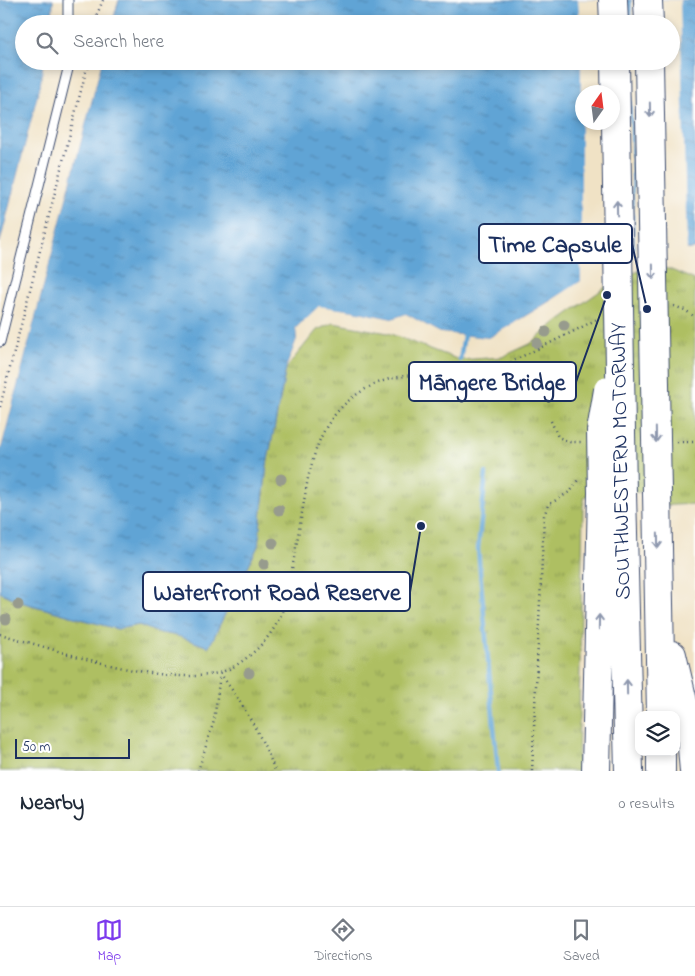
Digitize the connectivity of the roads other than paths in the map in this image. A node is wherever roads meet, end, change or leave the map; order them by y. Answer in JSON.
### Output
{"nodes":[{"id":1,"x":68,"y":0,"type":"edge"},
{"id":2,"x":614,"y":0,"type":"edge"},
{"id":3,"x":648,"y":0,"type":"edge"},
{"id":4,"x":68,"y":15,"type":"edge"},
{"id":5,"x":614,"y":15,"type":"edge"},
{"id":6,"x":649,"y":15,"type":"edge"},
{"id":7,"x":68,"y":70,"type":"edge"},
{"id":8,"x":615,"y":70,"type":"edge"},
{"id":9,"x":649,"y":70,"type":"edge"},
{"id":10,"x":0,"y":342,"type":"edge"},
{"id":11,"x":612,"y":493,"type":"junction"},
{"id":12,"x":660,"y":605,"type":"junction"},
{"id":13,"x":661,"y":711,"type":"edge"},
{"id":14,"x":661,"y":756,"type":"edge"},
{"id":15,"x":596,"y":771,"type":"edge"},
{"id":16,"x":629,"y":771,"type":"edge"},
{"id":17,"x":661,"y":771,"type":"edge"},
{"id":18,"x":694,"y":771,"type":"edge"}],
"edges":[{"from":1,"to":4,"type":"lane"},
{"from":2,"to":5,"type":"highway"},
{"from":3,"to":6,"type":"highway"},
{"from":7,"to":10,"type":"lane"},
{"from":11,"to":8,"type":"highway","name":"SOUTHWESTERN MOTORWAY","one_way":true,"bridge":true},
{"from":9,"to":12,"type":"highway","name":"SOUTHWESTERN MOTORWAY","one_way":true,"bridge":true},
{"from":15,"to":11,"type":"highway","one_way":true},
{"from":16,"to":11,"type":"highway","name":"SOUTHWESTERN MOTORWAY","one_way":true},
{"from":12,"to":13,"type":"highway","name":"SOUTHWESTERN MOTORWAY"},
{"from":12,"to":18,"type":"highway"},
{"from":14,"to":17,"type":"highway"}]}
